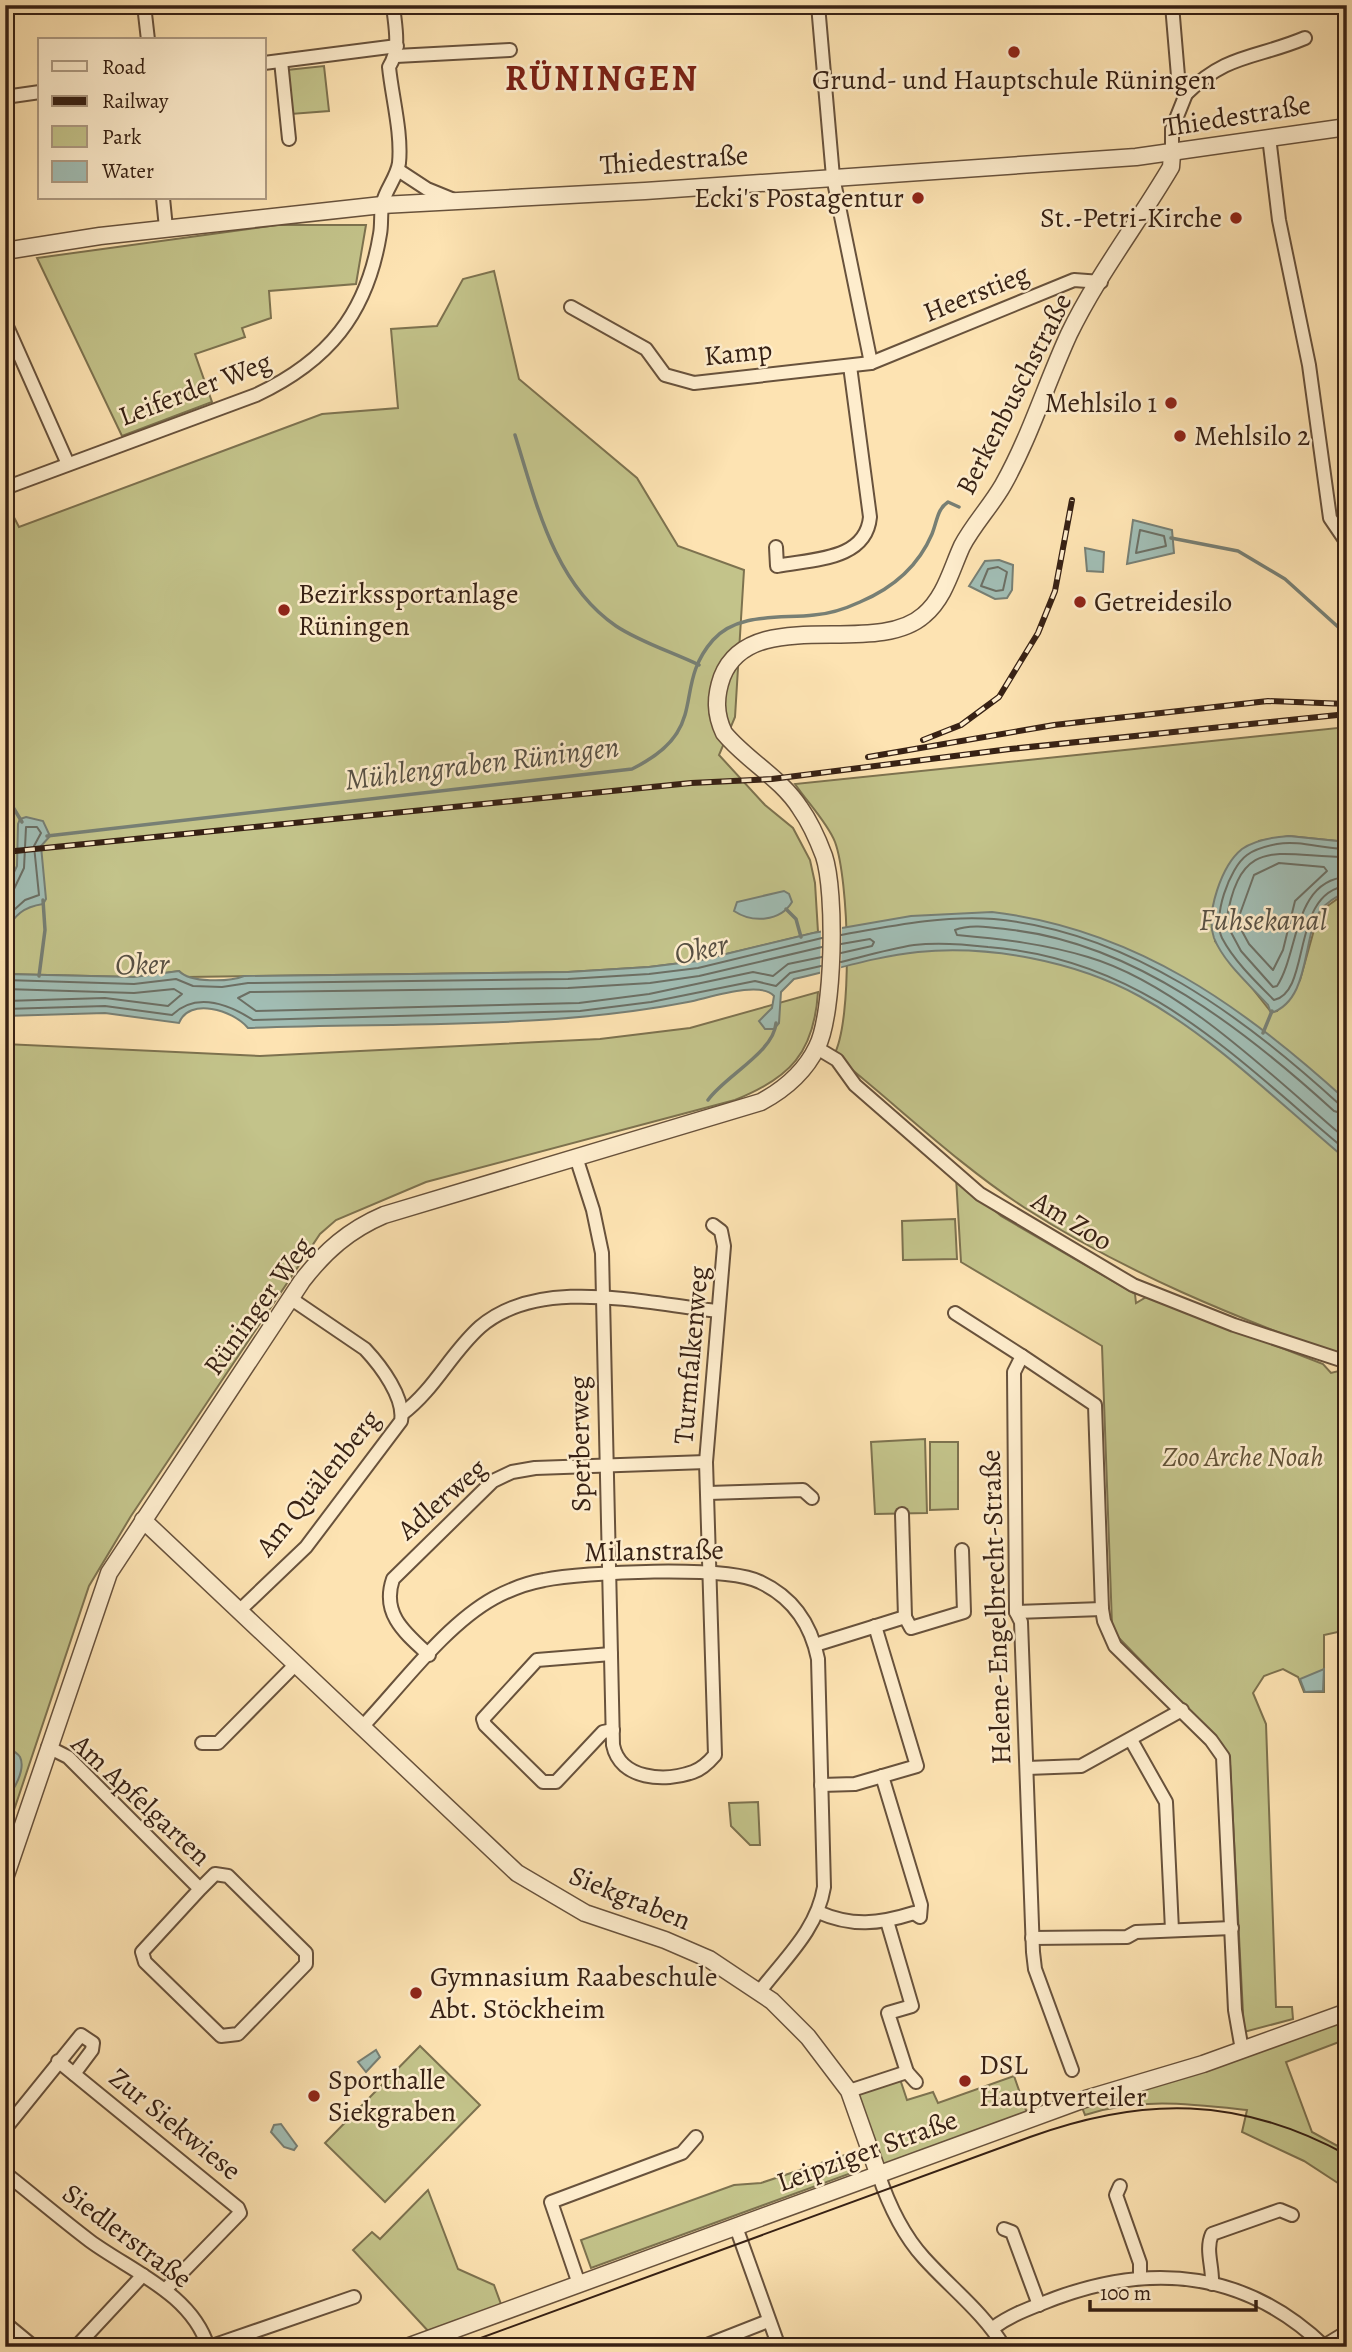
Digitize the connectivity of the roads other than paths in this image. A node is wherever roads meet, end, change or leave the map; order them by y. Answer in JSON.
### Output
{"nodes":[{"id":1,"x":144,"y":5,"type":"edge"},
{"id":2,"x":393,"y":5,"type":"edge"},
{"id":3,"x":818,"y":5,"type":"edge"},
{"id":4,"x":1172,"y":5,"type":"edge"},
{"id":5,"x":148,"y":38,"type":"edge"},
{"id":6,"x":1305,"y":38,"type":"dead end"},
{"id":7,"x":510,"y":50,"type":"dead end"},
{"id":8,"x":396,"y":51,"type":"junction"},
{"id":9,"x":281,"y":61,"type":"junction"},
{"id":10,"x":266,"y":63,"type":"edge"},
{"id":11,"x":38,"y":92,"type":"edge"},
{"id":12,"x":1186,"y":94,"type":"junction"},
{"id":13,"x":5,"y":97,"type":"edge"},
{"id":14,"x":1347,"y":127,"type":"edge"},
{"id":15,"x":1269,"y":137,"type":"junction"},
{"id":16,"x":289,"y":139,"type":"dead end"},
{"id":17,"x":1172,"y":154,"type":"junction"},
{"id":18,"x":398,"y":170,"type":"junction"},
{"id":19,"x":834,"y":177,"type":"junction"},
{"id":20,"x":163,"y":200,"type":"edge"},
{"id":21,"x":455,"y":200,"type":"junction"},
{"id":22,"x":382,"y":205,"type":"junction"},
{"id":23,"x":166,"y":228,"type":"junction"},
{"id":24,"x":5,"y":251,"type":"edge"},
{"id":25,"x":1101,"y":282,"type":"junction"},
{"id":26,"x":571,"y":307,"type":"dead end"},
{"id":27,"x":5,"y":322,"type":"edge"},
{"id":28,"x":871,"y":363,"type":"junction"},
{"id":29,"x":850,"y":366,"type":"junction"},
{"id":30,"x":68,"y":464,"type":"junction"},
{"id":31,"x":5,"y":488,"type":"edge"},
{"id":32,"x":1347,"y":543,"type":"edge"},
{"id":33,"x":776,"y":547,"type":"dead end"},
{"id":34,"x":817,"y":1048,"type":"junction"},
{"id":35,"x":576,"y":1157,"type":"junction"},
{"id":36,"x":713,"y":1225,"type":"dead end"},
{"id":37,"x":290,"y":1298,"type":"junction"},
{"id":38,"x":603,"y":1299,"type":"junction"},
{"id":39,"x":718,"y":1311,"type":"junction"},
{"id":40,"x":955,"y":1313,"type":"dead end"},
{"id":41,"x":1023,"y":1356,"type":"junction"},
{"id":42,"x":1347,"y":1362,"type":"edge"},
{"id":43,"x":402,"y":1414,"type":"junction"},
{"id":44,"x":706,"y":1462,"type":"junction"},
{"id":45,"x":604,"y":1465,"type":"junction"},
{"id":46,"x":708,"y":1493,"type":"junction"},
{"id":47,"x":812,"y":1498,"type":"dead end"},
{"id":48,"x":902,"y":1514,"type":"dead end"},
{"id":49,"x":144,"y":1520,"type":"junction"},
{"id":50,"x":962,"y":1550,"type":"dead end"},
{"id":51,"x":711,"y":1572,"type":"junction"},
{"id":52,"x":608,"y":1575,"type":"junction"},
{"id":53,"x":1102,"y":1609,"type":"junction"},
{"id":54,"x":239,"y":1611,"type":"junction"},
{"id":55,"x":1016,"y":1612,"type":"junction"},
{"id":56,"x":905,"y":1617,"type":"junction"},
{"id":57,"x":875,"y":1626,"type":"junction"},
{"id":58,"x":815,"y":1645,"type":"junction"},
{"id":59,"x":611,"y":1654,"type":"junction"},
{"id":60,"x":429,"y":1655,"type":"junction"},
{"id":61,"x":296,"y":1664,"type":"junction"},
{"id":62,"x":1182,"y":1710,"type":"junction"},
{"id":63,"x":362,"y":1727,"type":"junction"},
{"id":64,"x":612,"y":1730,"type":"junction"},
{"id":65,"x":1131,"y":1740,"type":"junction"},
{"id":66,"x":202,"y":1743,"type":"dead end"},
{"id":67,"x":48,"y":1747,"type":"junction"},
{"id":68,"x":1027,"y":1768,"type":"junction"},
{"id":69,"x":628,"y":1769,"type":"joint"},
{"id":70,"x":882,"y":1776,"type":"junction"},
{"id":71,"x":821,"y":1785,"type":"junction"},
{"id":72,"x":5,"y":1878,"type":"edge"},
{"id":73,"x":200,"y":1889,"type":"junction"},
{"id":74,"x":818,"y":1912,"type":"junction"},
{"id":75,"x":887,"y":1921,"type":"junction"},
{"id":76,"x":1232,"y":1928,"type":"junction"},
{"id":77,"x":1172,"y":1930,"type":"junction"},
{"id":78,"x":1032,"y":1938,"type":"junction"},
{"id":79,"x":760,"y":1991,"type":"junction"},
{"id":80,"x":1347,"y":2012,"type":"edge"},
{"id":81,"x":1242,"y":2050,"type":"junction"},
{"id":82,"x":58,"y":2061,"type":"junction"},
{"id":83,"x":1072,"y":2070,"type":"dead end"},
{"id":84,"x":907,"y":2072,"type":"junction"},
{"id":85,"x":74,"y":2074,"type":"junction"},
{"id":86,"x":916,"y":2082,"type":"dead end"},
{"id":87,"x":849,"y":2091,"type":"junction"},
{"id":88,"x":5,"y":2129,"type":"edge"},
{"id":89,"x":696,"y":2137,"type":"dead end"},
{"id":90,"x":6,"y":2173,"type":"edge"},
{"id":91,"x":878,"y":2173,"type":"junction"},
{"id":92,"x":1120,"y":2186,"type":"dead end"},
{"id":93,"x":1292,"y":2215,"type":"dead end"},
{"id":94,"x":736,"y":2227,"type":"junction"},
{"id":95,"x":1003,"y":2229,"type":"dead end"},
{"id":96,"x":143,"y":2275,"type":"junction"},
{"id":97,"x":1140,"y":2277,"type":"junction"},
{"id":98,"x":579,"y":2284,"type":"junction"},
{"id":99,"x":1212,"y":2284,"type":"junction"},
{"id":100,"x":165,"y":2290,"type":"junction"},
{"id":101,"x":354,"y":2297,"type":"dead end"},
{"id":102,"x":1039,"y":2305,"type":"junction"},
{"id":103,"x":768,"y":2321,"type":"junction"},
{"id":104,"x":5,"y":2323,"type":"edge"},
{"id":105,"x":993,"y":2328,"type":"junction"},
{"id":106,"x":1347,"y":2332,"type":"edge"},
{"id":107,"x":1324,"y":2346,"type":"edge"},
{"id":108,"x":34,"y":2347,"type":"edge"},
{"id":109,"x":76,"y":2347,"type":"edge"},
{"id":110,"x":208,"y":2347,"type":"edge"},
{"id":111,"x":407,"y":2347,"type":"edge"},
{"id":112,"x":702,"y":2347,"type":"edge"},
{"id":113,"x":779,"y":2347,"type":"edge"},
{"id":114,"x":1004,"y":2347,"type":"edge"}],
"edges":[{"from":1,"to":5,"type":"street"},
{"from":2,"to":8,"type":"street"},
{"from":3,"to":19,"type":"street"},
{"from":4,"to":12,"type":"street"},
{"from":6,"to":12,"type":"street"},
{"from":7,"to":8,"type":"street"},
{"from":8,"to":9,"type":"street"},
{"from":8,"to":18,"type":"street"},
{"from":9,"to":10,"type":"street"},
{"from":9,"to":16,"type":"street"},
{"from":11,"to":13,"type":"street"},
{"from":12,"to":17,"type":"street"},
{"from":14,"to":15,"type":"street","name":"Thiedestraße"},
{"from":15,"to":17,"type":"street","name":"Thiedestraße"},
{"from":15,"to":32,"type":"street"},
{"from":17,"to":19,"type":"street","name":"Thiedestraße"},
{"from":17,"to":25,"type":"street","name":"Berkenbuschstraße"},
{"from":18,"to":21,"type":"street"},
{"from":18,"to":22,"type":"street","name":"Leiferder Weg"},
{"from":19,"to":21,"type":"street","name":"Thiedestraße"},
{"from":19,"to":28,"type":"street"},
{"from":20,"to":23,"type":"street"},
{"from":21,"to":22,"type":"street","name":"Thiedestraße"},
{"from":22,"to":23,"type":"street","name":"Thiedestraße"},
{"from":22,"to":30,"type":"street","name":"Leiferder Weg"},
{"from":23,"to":24,"type":"street","name":"Thiedestraße"},
{"from":25,"to":28,"type":"street","name":"Heerstieg"},
{"from":25,"to":34,"type":"street","name":"Berkenbuschstraße"},
{"from":26,"to":29,"type":"street","name":"Kamp"},
{"from":27,"to":30,"type":"street"},
{"from":28,"to":29,"type":"street","name":"Heerstieg"},
{"from":29,"to":33,"type":"street"},
{"from":30,"to":31,"type":"street","name":"Leiferder Weg"},
{"from":34,"to":35,"type":"street","name":"Rüninger Weg"},
{"from":34,"to":42,"type":"street","name":"Am Zoo"},
{"from":35,"to":37,"type":"street","name":"Rüninger Weg"},
{"from":35,"to":38,"type":"street","name":"Sperberweg"},
{"from":36,"to":39,"type":"street","name":"Turmfalkenweg"},
{"from":37,"to":43,"type":"street","name":"Am Quälenberg"},
{"from":37,"to":49,"type":"street","name":"Rüninger Weg"},
{"from":38,"to":39,"type":"street","name":"Am Quälenberg"},
{"from":38,"to":43,"type":"street","name":"Am Quälenberg"},
{"from":38,"to":45,"type":"street","name":"Sperberweg"},
{"from":39,"to":44,"type":"street","name":"Turmfalkenweg"},
{"from":40,"to":41,"type":"street"},
{"from":41,"to":53,"type":"street"},
{"from":41,"to":55,"type":"street","name":"Helene-Engelbrecht-Straße"},
{"from":43,"to":54,"type":"street","name":"Am Quälenberg"},
{"from":44,"to":45,"type":"street","name":"Adlerweg"},
{"from":44,"to":46,"type":"street","name":"Turmfalkenweg"},
{"from":45,"to":52,"type":"street","name":"Sperberweg"},
{"from":45,"to":60,"type":"street","name":"Adlerweg"},
{"from":46,"to":47,"type":"street"},
{"from":46,"to":51,"type":"street","name":"Turmfalkenweg"},
{"from":48,"to":56,"type":"street"},
{"from":49,"to":54,"type":"street","name":"Siekgraben"},
{"from":49,"to":67,"type":"street","name":"Rüninger Weg"},
{"from":50,"to":56,"type":"street"},
{"from":51,"to":52,"type":"street","name":"Milanstraße"},
{"from":51,"to":58,"type":"street","name":"Milanstraße"},
{"from":51,"to":69,"type":"street","name":"Turmfalkenweg"},
{"from":52,"to":59,"type":"street","name":"Sperberweg"},
{"from":52,"to":60,"type":"street","name":"Milanstraße"},
{"from":53,"to":55,"type":"street"},
{"from":53,"to":62,"type":"street"},
{"from":54,"to":61,"type":"street","name":"Siekgraben"},
{"from":55,"to":68,"type":"street","name":"Helene-Engelbrecht-Straße"},
{"from":56,"to":57,"type":"street"},
{"from":57,"to":58,"type":"street"},
{"from":57,"to":70,"type":"street"},
{"from":58,"to":71,"type":"street","name":"Milanstraße"},
{"from":59,"to":64,"type":"street","name":"Sperberweg"},
{"from":59,"to":64,"type":"street"},
{"from":60,"to":63,"type":"street","name":"Milanstraße"},
{"from":61,"to":63,"type":"street","name":"Siekgraben"},
{"from":61,"to":66,"type":"street"},
{"from":62,"to":65,"type":"street"},
{"from":62,"to":76,"type":"street"},
{"from":63,"to":79,"type":"street","name":"Siekgraben"},
{"from":64,"to":69,"type":"street","name":"Sperberweg"},
{"from":65,"to":68,"type":"street"},
{"from":65,"to":77,"type":"street"},
{"from":67,"to":72,"type":"street","name":"Rüninger Weg"},
{"from":67,"to":73,"type":"street","name":"Am Apfelgarten"},
{"from":68,"to":78,"type":"street","name":"Helene-Engelbrecht-Straße"},
{"from":70,"to":71,"type":"street"},
{"from":70,"to":75,"type":"street"},
{"from":71,"to":74,"type":"street","name":"Milanstraße"},
{"from":73,"to":73,"type":"street","name":"Am Apfelgarten"},
{"from":74,"to":75,"type":"street"},
{"from":74,"to":79,"type":"street","name":"Milanstraße"},
{"from":75,"to":84,"type":"street"},
{"from":76,"to":77,"type":"street"},
{"from":76,"to":81,"type":"street"},
{"from":77,"to":78,"type":"street"},
{"from":78,"to":83,"type":"street","name":"Helene-Engelbrecht-Straße"},
{"from":79,"to":87,"type":"street","name":"Siekgraben"},
{"from":80,"to":81,"type":"street","name":"Leipziger Straße"},
{"from":81,"to":91,"type":"street","name":"Leipziger Straße"},
{"from":82,"to":85,"type":"street","name":"Zur Siekwiese"},
{"from":82,"to":85,"type":"street"},
{"from":82,"to":88,"type":"street"},
{"from":84,"to":86,"type":"street"},
{"from":84,"to":87,"type":"street"},
{"from":85,"to":100,"type":"street","name":"Zur Siekwiese"},
{"from":87,"to":91,"type":"street","name":"Siekgraben"},
{"from":89,"to":98,"type":"street"},
{"from":90,"to":96,"type":"street","name":"Siedlerstraße"},
{"from":91,"to":94,"type":"street","name":"Leipziger Straße"},
{"from":91,"to":105,"type":"street"},
{"from":92,"to":97,"type":"street"},
{"from":93,"to":99,"type":"street"},
{"from":94,"to":98,"type":"street","name":"Leipziger Straße"},
{"from":94,"to":103,"type":"street"},
{"from":95,"to":102,"type":"street"},
{"from":96,"to":100,"type":"street","name":"Siedlerstraße"},
{"from":96,"to":109,"type":"street"},
{"from":97,"to":99,"type":"street"},
{"from":97,"to":102,"type":"street"},
{"from":98,"to":111,"type":"street","name":"Leipziger Straße"},
{"from":99,"to":107,"type":"street"},
{"from":100,"to":110,"type":"street","name":"Siedlerstraße"},
{"from":101,"to":110,"type":"street","name":"Siedlerstraße"},
{"from":102,"to":105,"type":"street"},
{"from":103,"to":112,"type":"street"},
{"from":103,"to":113,"type":"street"},
{"from":104,"to":108,"type":"street"},
{"from":105,"to":114,"type":"street"},
{"from":106,"to":107,"type":"street"}]}
